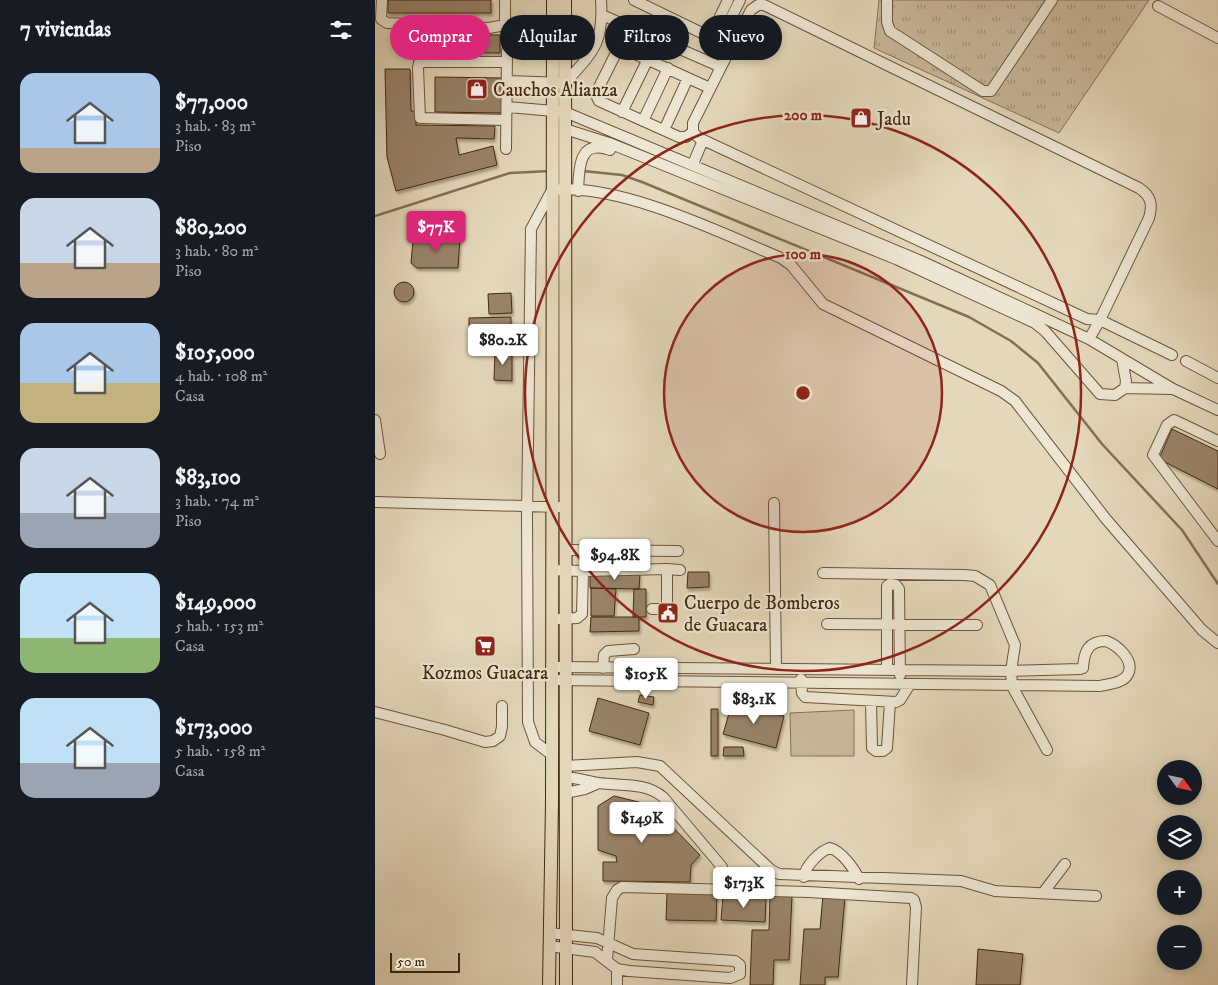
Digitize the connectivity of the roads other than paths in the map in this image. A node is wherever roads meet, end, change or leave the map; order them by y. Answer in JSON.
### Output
{"nodes":[{"id":1,"x":382,"y":0,"type":"edge"},
{"id":2,"x":505,"y":0,"type":"edge"},
{"id":3,"x":553,"y":0,"type":"edge"},
{"id":4,"x":565,"y":0,"type":"edge"},
{"id":5,"x":601,"y":0,"type":"edge"},
{"id":6,"x":634,"y":0,"type":"edge"},
{"id":7,"x":728,"y":0,"type":"edge"},
{"id":8,"x":740,"y":0,"type":"edge"},
{"id":9,"x":748,"y":0,"type":"edge"},
{"id":10,"x":887,"y":0,"type":"edge"},
{"id":11,"x":1052,"y":0,"type":"edge"},
{"id":12,"x":758,"y":5,"type":"junction"},
{"id":13,"x":1158,"y":6,"type":"dead end"},
{"id":14,"x":505,"y":15,"type":"edge"},
{"id":15,"x":553,"y":15,"type":"edge"},
{"id":16,"x":602,"y":15,"type":"junction"},
{"id":17,"x":723,"y":15,"type":"edge"},
{"id":18,"x":731,"y":15,"type":"edge"},
{"id":19,"x":748,"y":15,"type":"edge"},
{"id":20,"x":500,"y":26,"type":"edge"},
{"id":21,"x":699,"y":32,"type":"edge"},
{"id":22,"x":1218,"y":38,"type":"edge"},
{"id":23,"x":557,"y":60,"type":"edge"},
{"id":24,"x":612,"y":60,"type":"edge"},
{"id":25,"x":648,"y":60,"type":"edge"},
{"id":26,"x":650,"y":60,"type":"edge"},
{"id":27,"x":725,"y":60,"type":"edge"},
{"id":28,"x":507,"y":62,"type":"joint"},
{"id":29,"x":721,"y":67,"type":"junction"},
{"id":30,"x":668,"y":68,"type":"junction"},
{"id":31,"x":688,"y":78,"type":"junction"},
{"id":32,"x":507,"y":81,"type":"junction"},
{"id":33,"x":559,"y":83,"type":"junction"},
{"id":34,"x":710,"y":88,"type":"junction"},
{"id":35,"x":507,"y":107,"type":"junction"},
{"id":36,"x":559,"y":111,"type":"junction"},
{"id":37,"x":622,"y":112,"type":"junction"},
{"id":38,"x":507,"y":120,"type":"junction"},
{"id":39,"x":643,"y":121,"type":"junction"},
{"id":40,"x":565,"y":129,"type":"junction"},
{"id":41,"x":664,"y":130,"type":"junction"},
{"id":42,"x":693,"y":132,"type":"junction"},
{"id":43,"x":703,"y":140,"type":"junction"},
{"id":44,"x":623,"y":148,"type":"junction"},
{"id":45,"x":506,"y":149,"type":"dead end"},
{"id":46,"x":559,"y":164,"type":"junction"},
{"id":47,"x":693,"y":164,"type":"junction"},
{"id":48,"x":558,"y":184,"type":"junction"},
{"id":49,"x":578,"y":191,"type":"junction"},
{"id":50,"x":1099,"y":320,"type":"junction"},
{"id":51,"x":1089,"y":339,"type":"junction"},
{"id":52,"x":1171,"y":355,"type":"dead end"},
{"id":53,"x":1122,"y":359,"type":"junction"},
{"id":54,"x":1186,"y":361,"type":"dead end"},
{"id":55,"x":1218,"y":378,"type":"edge"},
{"id":56,"x":1125,"y":388,"type":"junction"},
{"id":57,"x":1173,"y":389,"type":"junction"},
{"id":58,"x":1218,"y":410,"type":"edge"},
{"id":59,"x":375,"y":420,"type":"edge"},
{"id":60,"x":1218,"y":440,"type":"edge"},
{"id":61,"x":380,"y":454,"type":"dead end"},
{"id":62,"x":375,"y":502,"type":"edge"},
{"id":63,"x":774,"y":503,"type":"dead end"},
{"id":64,"x":528,"y":506,"type":"junction"},
{"id":65,"x":558,"y":507,"type":"junction"},
{"id":66,"x":1218,"y":541,"type":"edge"},
{"id":67,"x":567,"y":550,"type":"junction"},
{"id":68,"x":678,"y":551,"type":"dead end"},
{"id":69,"x":667,"y":569,"type":"junction"},
{"id":70,"x":552,"y":570,"type":"junction"},
{"id":71,"x":566,"y":570,"type":"junction"},
{"id":72,"x":680,"y":570,"type":"dead end"},
{"id":73,"x":583,"y":571,"type":"junction"},
{"id":74,"x":823,"y":573,"type":"dead end"},
{"id":75,"x":583,"y":594,"type":"junction"},
{"id":76,"x":565,"y":595,"type":"junction"},
{"id":77,"x":552,"y":596,"type":"junction"},
{"id":78,"x":652,"y":609,"type":"dead end"},
{"id":79,"x":565,"y":619,"type":"junction"},
{"id":80,"x":551,"y":620,"type":"junction"},
{"id":81,"x":827,"y":624,"type":"dead end"},
{"id":82,"x":900,"y":624,"type":"junction"},
{"id":83,"x":887,"y":625,"type":"junction"},
{"id":84,"x":977,"y":625,"type":"dead end"},
{"id":85,"x":1218,"y":643,"type":"edge"},
{"id":86,"x":634,"y":650,"type":"dead end"},
{"id":87,"x":603,"y":668,"type":"junction"},
{"id":88,"x":776,"y":669,"type":"junction"},
{"id":89,"x":801,"y":670,"type":"junction"},
{"id":90,"x":887,"y":670,"type":"junction"},
{"id":91,"x":900,"y":670,"type":"junction"},
{"id":92,"x":1011,"y":671,"type":"junction"},
{"id":93,"x":565,"y":673,"type":"junction"},
{"id":94,"x":552,"y":674,"type":"junction"},
{"id":95,"x":800,"y":683,"type":"junction"},
{"id":96,"x":905,"y":684,"type":"junction"},
{"id":97,"x":1012,"y":686,"type":"junction"},
{"id":98,"x":871,"y":701,"type":"junction"},
{"id":99,"x":890,"y":702,"type":"junction"},
{"id":100,"x":502,"y":706,"type":"dead end"},
{"id":101,"x":375,"y":712,"type":"edge"},
{"id":102,"x":1047,"y":750,"type":"dead end"},
{"id":103,"x":552,"y":755,"type":"junction"},
{"id":104,"x":565,"y":771,"type":"junction"},
{"id":105,"x":599,"y":783,"type":"junction"},
{"id":106,"x":565,"y":793,"type":"junction"},
{"id":107,"x":1065,"y":864,"type":"dead end"},
{"id":108,"x":722,"y":867,"type":"dead end"},
{"id":109,"x":804,"y":876,"type":"junction"},
{"id":110,"x":859,"y":878,"type":"junction"},
{"id":111,"x":1043,"y":893,"type":"junction"},
{"id":112,"x":1096,"y":896,"type":"dead end"},
{"id":113,"x":549,"y":939,"type":"junction"},
{"id":114,"x":567,"y":941,"type":"junction"},
{"id":115,"x":609,"y":942,"type":"junction"},
{"id":116,"x":607,"y":960,"type":"junction"},
{"id":117,"x":617,"y":969,"type":"junction"},
{"id":118,"x":549,"y":985,"type":"edge"},
{"id":119,"x":566,"y":985,"type":"edge"},
{"id":120,"x":617,"y":985,"type":"edge"},
{"id":121,"x":912,"y":985,"type":"edge"}],
"edges":[{"from":1,"to":20,"type":"street"},
{"from":2,"to":14,"type":"street"},
{"from":3,"to":15,"type":"main road"},
{"from":4,"to":33,"type":"main road"},
{"from":5,"to":16,"type":"street"},
{"from":6,"to":21,"type":"street"},
{"from":7,"to":17,"type":"street"},
{"from":8,"to":18,"type":"street"},
{"from":9,"to":12,"type":"street"},
{"from":10,"to":11,"type":"street"},
{"from":12,"to":19,"type":"street"},
{"from":12,"to":50,"type":"street"},
{"from":13,"to":22,"type":"street"},
{"from":16,"to":29,"type":"street"},
{"from":16,"to":33,"type":"street"},
{"from":23,"to":33,"type":"main road"},
{"from":24,"to":37,"type":"street"},
{"from":25,"to":37,"type":"street"},
{"from":26,"to":30,"type":"street"},
{"from":27,"to":29,"type":"street"},
{"from":28,"to":32,"type":"street"},
{"from":28,"to":38,"type":"street"},
{"from":29,"to":34,"type":"street"},
{"from":30,"to":31,"type":"street"},
{"from":30,"to":39,"type":"street"},
{"from":31,"to":34,"type":"street"},
{"from":31,"to":41,"type":"street"},
{"from":32,"to":33,"type":"street"},
{"from":32,"to":35,"type":"street"},
{"from":33,"to":36,"type":"main road"},
{"from":34,"to":42,"type":"street"},
{"from":35,"to":36,"type":"street"},
{"from":35,"to":38,"type":"street"},
{"from":36,"to":40,"type":"main road"},
{"from":36,"to":46,"type":"main road"},
{"from":36,"to":47,"type":"street"},
{"from":37,"to":39,"type":"street"},
{"from":38,"to":45,"type":"street"},
{"from":39,"to":41,"type":"street"},
{"from":40,"to":44,"type":"street"},
{"from":40,"to":46,"type":"main road"},
{"from":41,"to":42,"type":"street"},
{"from":42,"to":43,"type":"street"},
{"from":43,"to":47,"type":"street"},
{"from":43,"to":50,"type":"street"},
{"from":44,"to":49,"type":"street"},
{"from":44,"to":56,"type":"street"},
{"from":46,"to":48,"type":"main road"},
{"from":47,"to":51,"type":"street"},
{"from":48,"to":49,"type":"street"},
{"from":48,"to":64,"type":"street"},
{"from":48,"to":65,"type":"main road"},
{"from":49,"to":85,"type":"street"},
{"from":50,"to":51,"type":"street"},
{"from":50,"to":52,"type":"street"},
{"from":51,"to":53,"type":"street"},
{"from":53,"to":56,"type":"street"},
{"from":53,"to":57,"type":"street"},
{"from":54,"to":55,"type":"street"},
{"from":56,"to":57,"type":"street"},
{"from":57,"to":58,"type":"street"},
{"from":59,"to":61,"type":"street"},
{"from":60,"to":66,"type":"street"},
{"from":62,"to":64,"type":"street"},
{"from":63,"to":88,"type":"street"},
{"from":64,"to":65,"type":"street"},
{"from":64,"to":103,"type":"street"},
{"from":65,"to":67,"type":"main road"},
{"from":65,"to":70,"type":"main road"},
{"from":67,"to":68,"type":"street"},
{"from":67,"to":71,"type":"main road"},
{"from":69,"to":72,"type":"street"},
{"from":69,"to":73,"type":"street"},
{"from":69,"to":78,"type":"street"},
{"from":70,"to":71,"type":"street"},
{"from":70,"to":77,"type":"main road"},
{"from":71,"to":73,"type":"street"},
{"from":71,"to":76,"type":"main road"},
{"from":73,"to":75,"type":"street"},
{"from":74,"to":92,"type":"street"},
{"from":75,"to":76,"type":"street"},
{"from":75,"to":79,"type":"street"},
{"from":76,"to":77,"type":"street"},
{"from":76,"to":79,"type":"main road"},
{"from":77,"to":80,"type":"main road"},
{"from":79,"to":80,"type":"street"},
{"from":79,"to":93,"type":"main road"},
{"from":80,"to":94,"type":"main road"},
{"from":81,"to":83,"type":"street"},
{"from":82,"to":83,"type":"street"},
{"from":82,"to":83,"type":"street"},
{"from":82,"to":84,"type":"street"},
{"from":82,"to":91,"type":"street"},
{"from":83,"to":90,"type":"street"},
{"from":86,"to":87,"type":"street"},
{"from":87,"to":88,"type":"street"},
{"from":87,"to":93,"type":"street"},
{"from":88,"to":89,"type":"street"},
{"from":89,"to":90,"type":"street"},
{"from":89,"to":95,"type":"street"},
{"from":90,"to":91,"type":"street"},
{"from":91,"to":92,"type":"street"},
{"from":91,"to":96,"type":"street"},
{"from":92,"to":97,"type":"street"},
{"from":92,"to":97,"type":"street"},
{"from":93,"to":94,"type":"street"},
{"from":93,"to":95,"type":"street"},
{"from":93,"to":104,"type":"main road"},
{"from":94,"to":103,"type":"main road"},
{"from":95,"to":96,"type":"street"},
{"from":95,"to":98,"type":"street"},
{"from":96,"to":97,"type":"street"},
{"from":96,"to":99,"type":"street"},
{"from":97,"to":102,"type":"street"},
{"from":98,"to":99,"type":"street"},
{"from":98,"to":99,"type":"street"},
{"from":100,"to":101,"type":"street"},
{"from":103,"to":113,"type":"main road"},
{"from":104,"to":105,"type":"street"},
{"from":104,"to":106,"type":"main road"},
{"from":104,"to":109,"type":"street"},
{"from":105,"to":106,"type":"street"},
{"from":105,"to":108,"type":"street"},
{"from":106,"to":114,"type":"main road"},
{"from":107,"to":111,"type":"street"},
{"from":109,"to":110,"type":"street"},
{"from":109,"to":110,"type":"street"},
{"from":110,"to":111,"type":"street"},
{"from":111,"to":112,"type":"street"},
{"from":113,"to":114,"type":"street"},
{"from":113,"to":118,"type":"main road"},
{"from":114,"to":115,"type":"street"},
{"from":114,"to":116,"type":"street"},
{"from":114,"to":119,"type":"main road"},
{"from":115,"to":116,"type":"street"},
{"from":115,"to":117,"type":"street"},
{"from":115,"to":121,"type":"street"},
{"from":116,"to":117,"type":"street"},
{"from":117,"to":120,"type":"street"}]}
